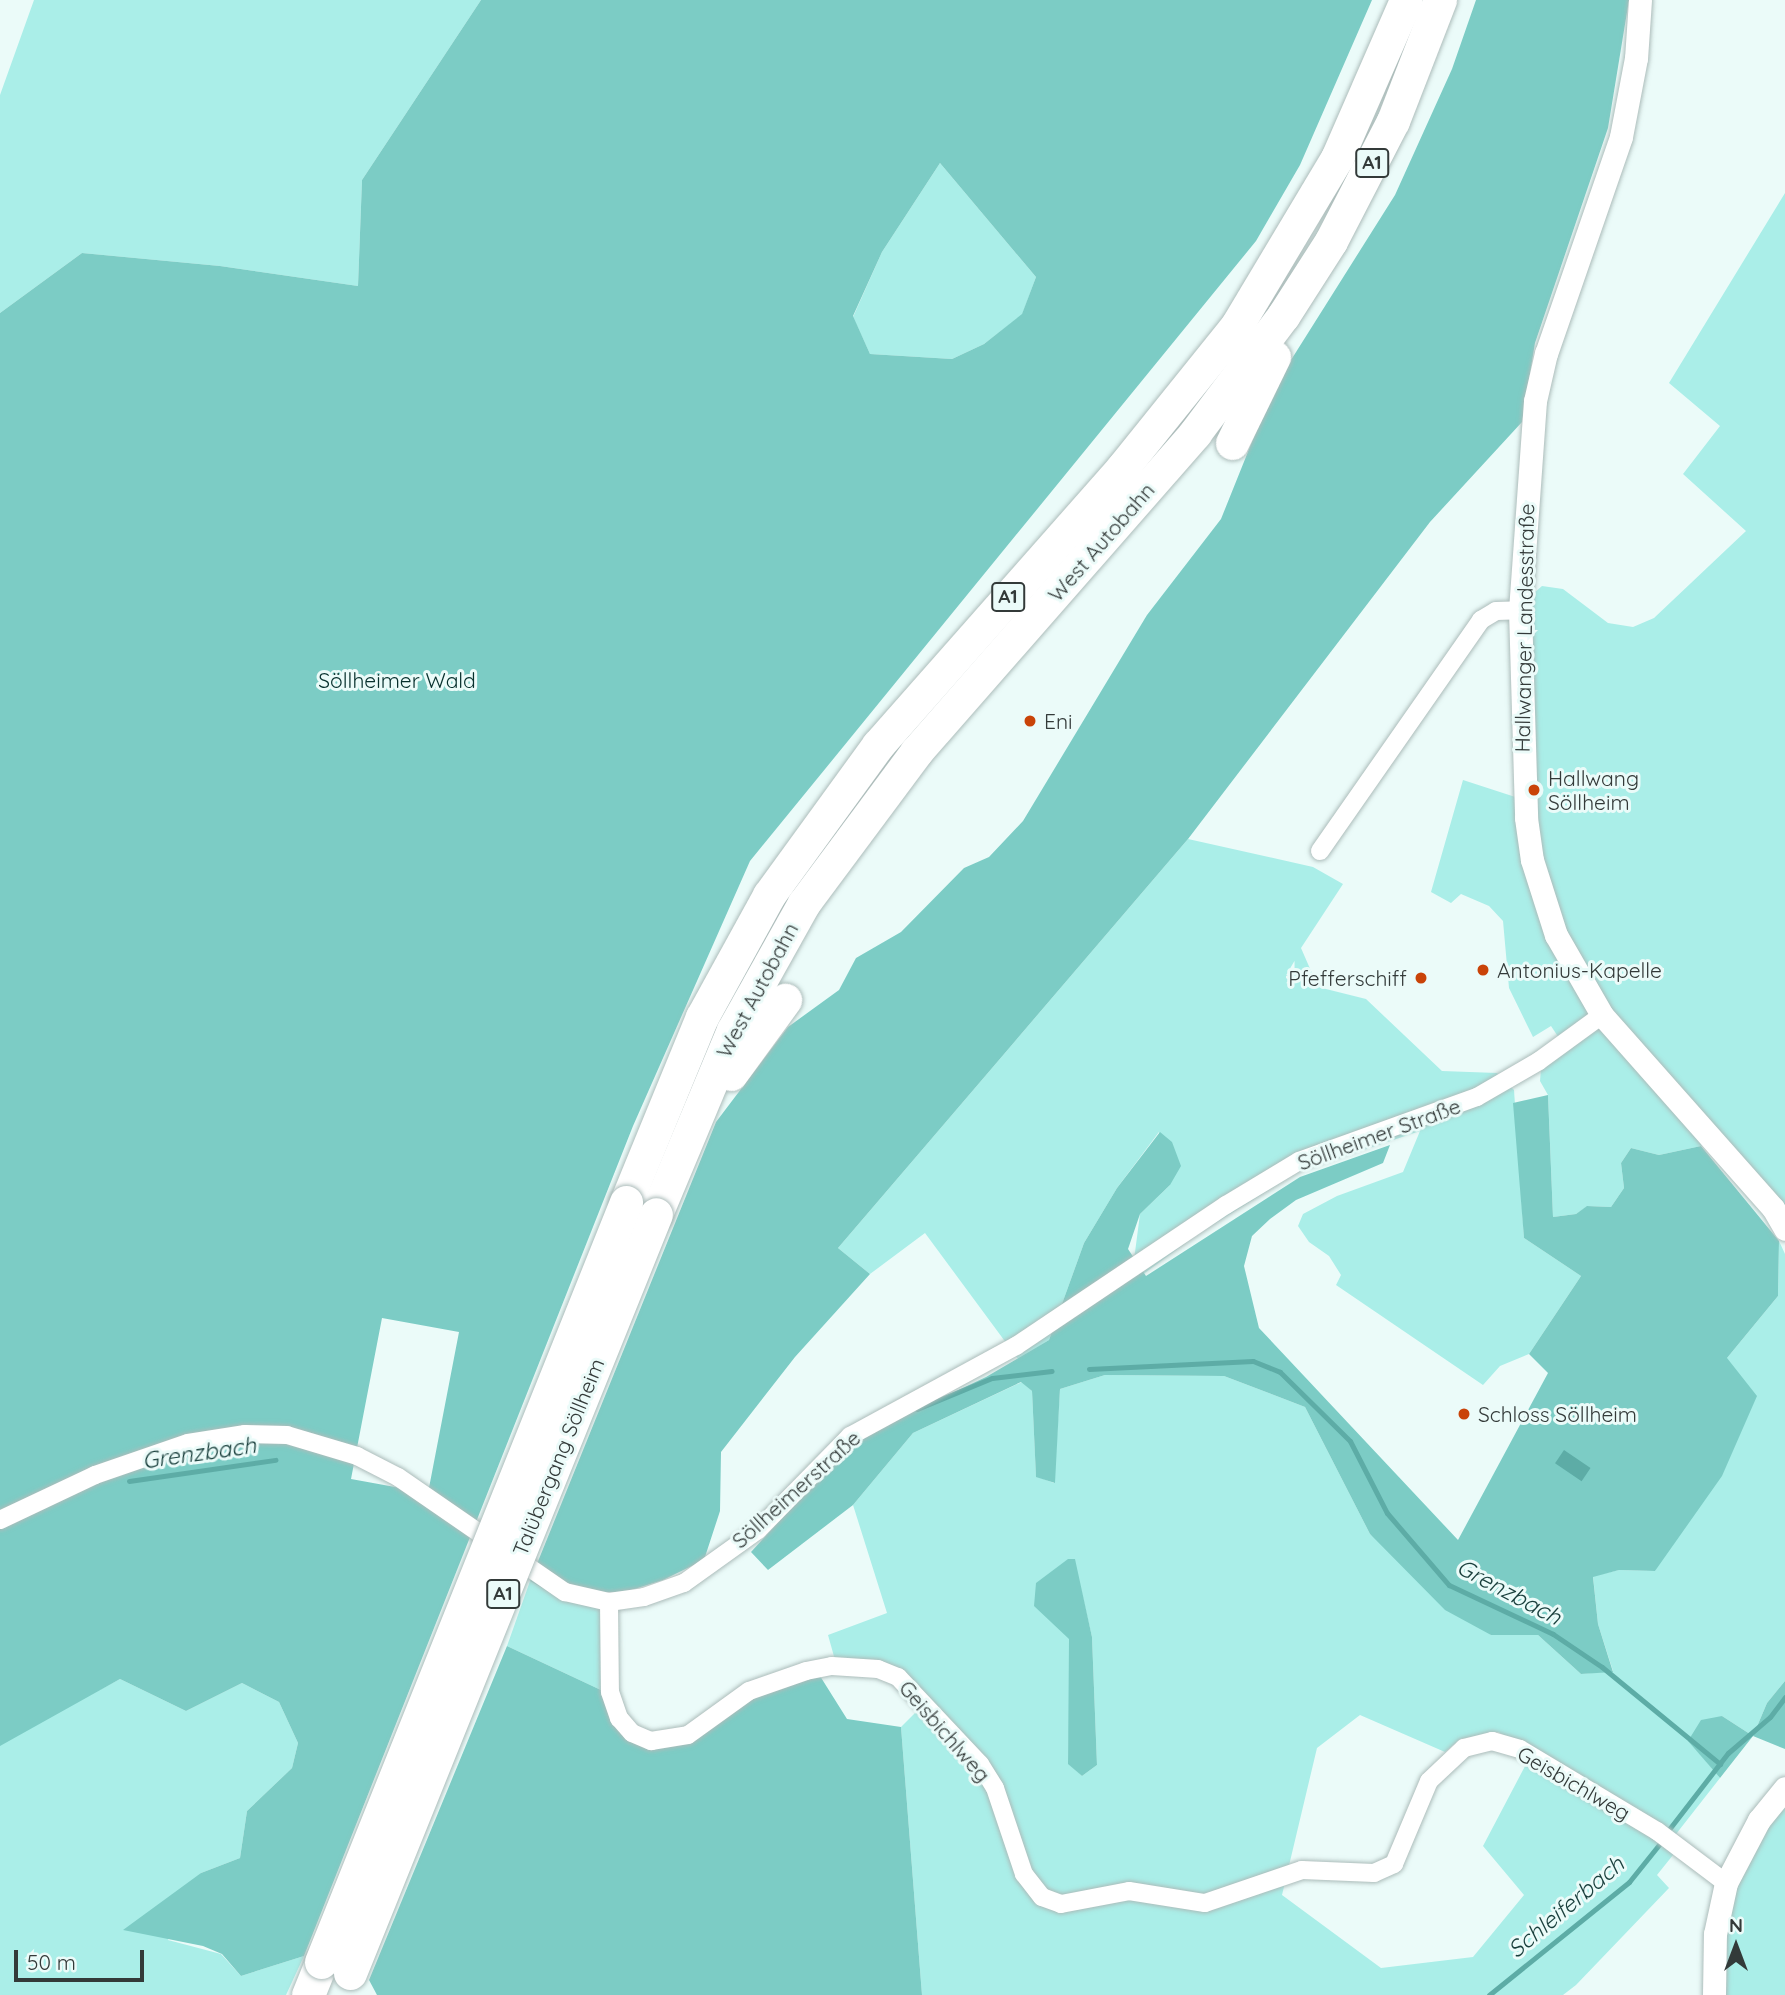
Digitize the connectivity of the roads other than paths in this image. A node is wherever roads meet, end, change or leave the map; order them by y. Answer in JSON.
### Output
{"nodes":[{"id":1,"x":1405,"y":0,"type":"edge"},
{"id":2,"x":1440,"y":0,"type":"edge"},
{"id":3,"x":1640,"y":0,"type":"edge"},
{"id":4,"x":1283,"y":316,"type":"junction"},
{"id":5,"x":1232,"y":443,"type":"dead end"},
{"id":6,"x":1520,"y":610,"type":"junction"},
{"id":7,"x":1320,"y":851,"type":"dead end"},
{"id":8,"x":785,"y":1000,"type":"dead end"},
{"id":9,"x":1602,"y":1015,"type":"junction"},
{"id":10,"x":687,"y":1139,"type":"junction"},
{"id":11,"x":641,"y":1208,"type":"junction"},
{"id":12,"x":1785,"y":1229,"type":"edge"},
{"id":13,"x":1016,"y":1346,"type":"joint"},
{"id":14,"x":0,"y":1520,"type":"edge"},
{"id":15,"x":609,"y":1602,"type":"junction"},
{"id":16,"x":1785,"y":1788,"type":"edge"},
{"id":17,"x":1727,"y":1883,"type":"junction"},
{"id":18,"x":338,"y":1977,"type":"edge"},
{"id":19,"x":308,"y":1995,"type":"edge"},
{"id":20,"x":1714,"y":1995,"type":"edge"}],
"edges":[{"from":1,"to":11,"type":"highway","name":"West Autobahn","number":"A1"},
{"from":2,"to":4,"type":"highway","name":"West Autobahn","number":"A1"},
{"from":3,"to":6,"type":"street","name":"Hallwanger Landesstraße"},
{"from":4,"to":5,"type":"highway"},
{"from":4,"to":10,"type":"highway","name":"West Autobahn","number":"A1"},
{"from":6,"to":7,"type":"street"},
{"from":6,"to":9,"type":"street","name":"Hallwanger Landesstraße"},
{"from":8,"to":10,"type":"highway"},
{"from":9,"to":12,"type":"street","name":"Hallwanger Landesstraße"},
{"from":9,"to":13,"type":"street","name":"Söllheimer Straße"},
{"from":10,"to":11,"type":"highway","name":"West Autobahn","number":"A1"},
{"from":11,"to":18,"type":"highway","name":"Talübergang Söllheim","number":"A1","bridge":true},
{"from":13,"to":15,"type":"street","name":"Söllheimerstraße"},
{"from":14,"to":15,"type":"street"},
{"from":15,"to":17,"type":"street","name":"Geisbichlweg"},
{"from":16,"to":17,"type":"street"},
{"from":17,"to":20,"type":"street"},
{"from":18,"to":19,"type":"highway","number":"A1"}]}
